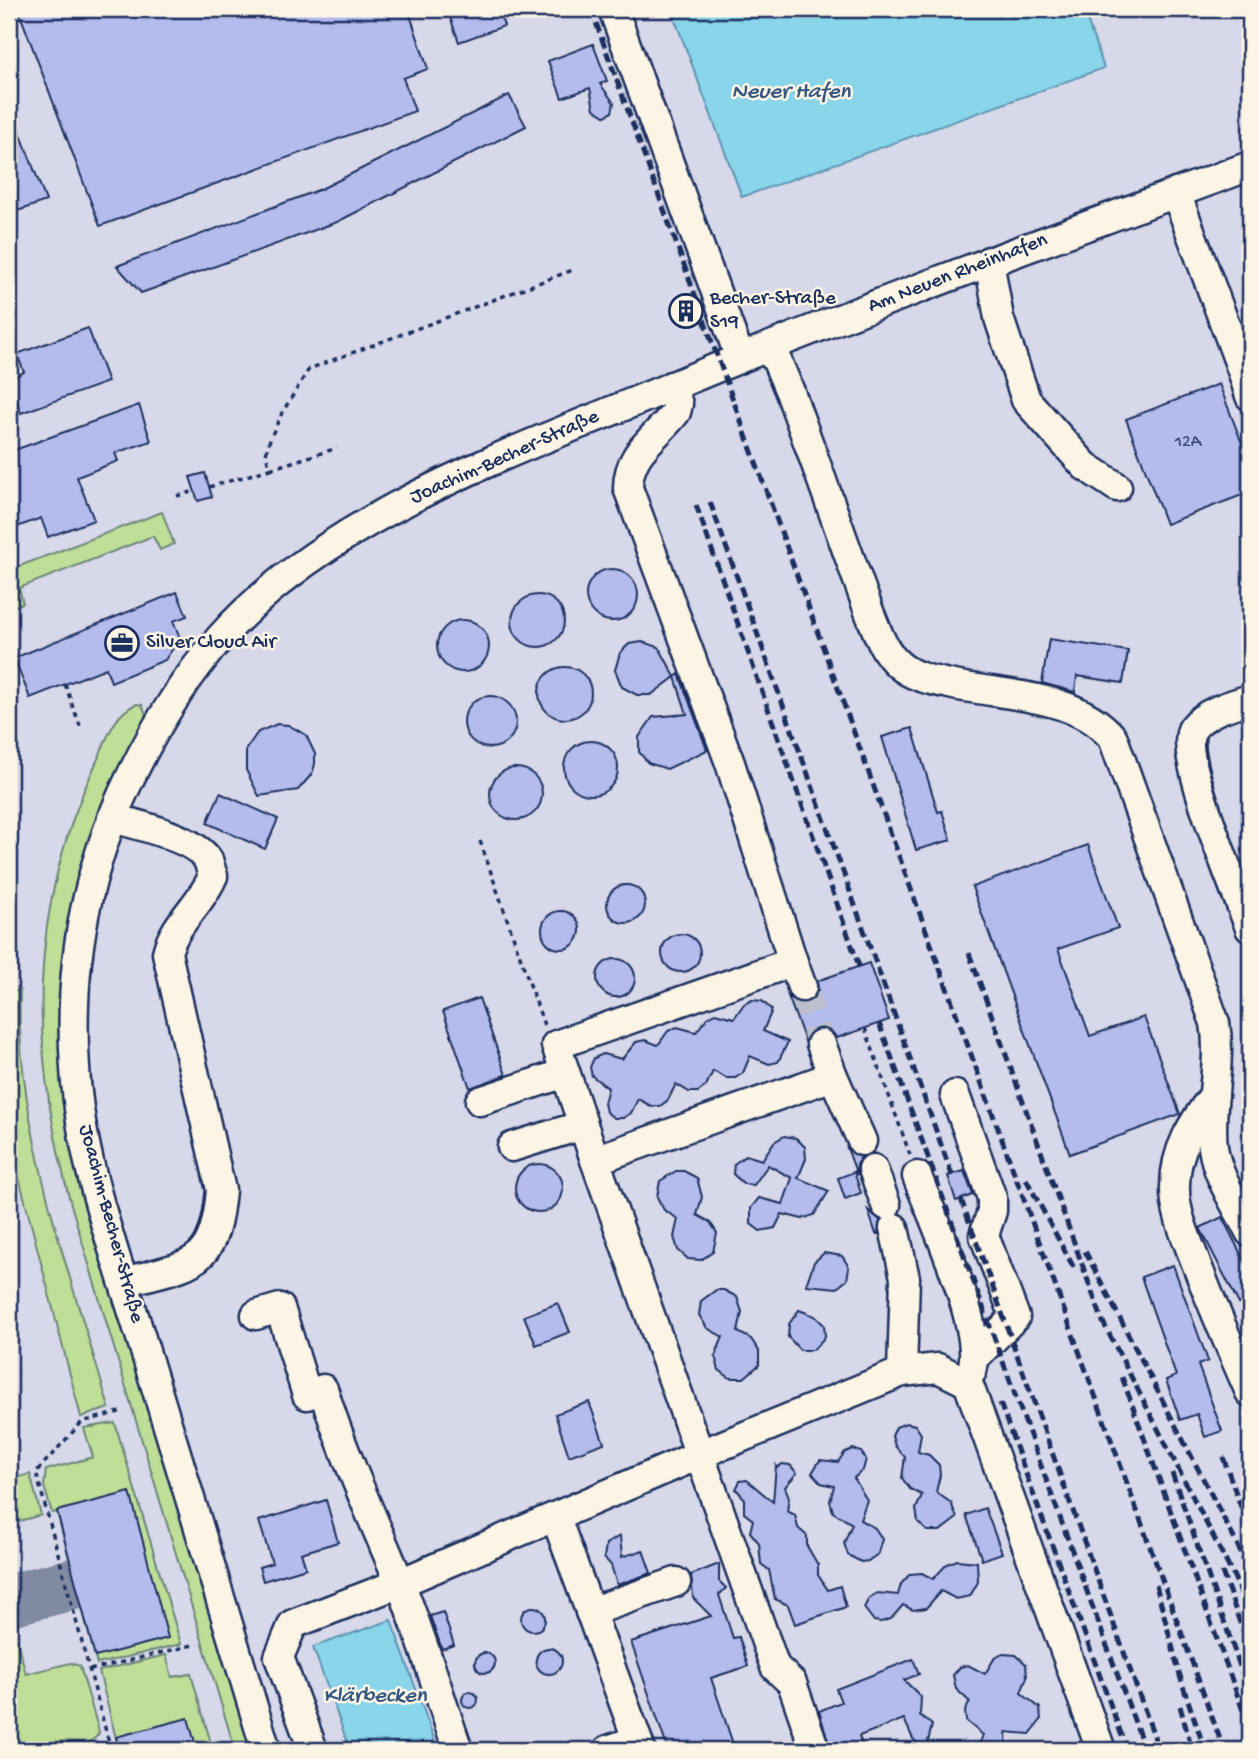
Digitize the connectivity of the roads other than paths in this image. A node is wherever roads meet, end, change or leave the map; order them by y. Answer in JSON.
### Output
{"nodes":[{"id":1,"x":613,"y":9,"type":"edge"},
{"id":2,"x":1250,"y":166,"type":"edge"},
{"id":3,"x":1176,"y":193,"type":"junction"},
{"id":4,"x":989,"y":261,"type":"junction"},
{"id":5,"x":766,"y":348,"type":"junction"},
{"id":6,"x":740,"y":358,"type":"junction"},
{"id":7,"x":1247,"y":377,"type":"edge"},
{"id":8,"x":671,"y":386,"type":"junction"},
{"id":9,"x":1116,"y":487,"type":"dead end"},
{"id":10,"x":1250,"y":698,"type":"edge"},
{"id":11,"x":112,"y":818,"type":"junction"},
{"id":12,"x":1250,"y":928,"type":"edge"},
{"id":13,"x":821,"y":1044,"type":"tunnel mouth"},
{"id":14,"x":565,"y":1073,"type":"junction"},
{"id":15,"x":833,"y":1076,"type":"junction"},
{"id":16,"x":1214,"y":1095,"type":"junction"},
{"id":17,"x":955,"y":1096,"type":"dead end"},
{"id":18,"x":480,"y":1101,"type":"dead end"},
{"id":19,"x":583,"y":1125,"type":"junction"},
{"id":20,"x":862,"y":1141,"type":"dead end"},
{"id":21,"x":512,"y":1147,"type":"dead end"},
{"id":22,"x":595,"y":1160,"type":"junction"},
{"id":23,"x":873,"y":1169,"type":"dead end"},
{"id":24,"x":917,"y":1176,"type":"road end"},
{"id":25,"x":1250,"y":1232,"type":"edge"},
{"id":26,"x":124,"y":1282,"type":"junction"},
{"id":27,"x":256,"y":1315,"type":"dead end"},
{"id":28,"x":976,"y":1356,"type":"junction"},
{"id":29,"x":902,"y":1372,"type":"junction"},
{"id":30,"x":968,"y":1383,"type":"junction"},
{"id":31,"x":1250,"y":1392,"type":"edge"},
{"id":32,"x":701,"y":1454,"type":"junction"},
{"id":33,"x":556,"y":1518,"type":"junction"},
{"id":34,"x":676,"y":1582,"type":"dead end"},
{"id":35,"x":400,"y":1583,"type":"junction"},
{"id":36,"x":590,"y":1612,"type":"junction"},
{"id":37,"x":639,"y":1745,"type":"edge"},
{"id":38,"x":1099,"y":1749,"type":"edge"},
{"id":39,"x":266,"y":1750,"type":"edge"},
{"id":40,"x":313,"y":1750,"type":"edge"},
{"id":41,"x":458,"y":1750,"type":"edge"},
{"id":42,"x":608,"y":1750,"type":"edge"},
{"id":43,"x":815,"y":1750,"type":"edge"}],
"edges":[{"from":1,"to":6,"type":"street"},
{"from":2,"to":3,"type":"street","name":"Am Neuen Rheinhafen"},
{"from":3,"to":4,"type":"street","name":"Am Neuen Rheinhafen"},
{"from":3,"to":7,"type":"street"},
{"from":4,"to":5,"type":"street","name":"Am Neuen Rheinhafen"},
{"from":4,"to":9,"type":"street"},
{"from":5,"to":6,"type":"street","name":"Am Neuen Rheinhafen"},
{"from":5,"to":16,"type":"street"},
{"from":6,"to":8,"type":"street","name":"Joachim-Becher-Straße"},
{"from":8,"to":11,"type":"street","name":"Joachim-Becher-Straße"},
{"from":8,"to":14,"type":"street"},
{"from":10,"to":12,"type":"street"},
{"from":11,"to":26,"type":"street","name":"Joachim-Becher-Straße"},
{"from":11,"to":26,"type":"street"},
{"from":13,"to":15,"type":"street"},
{"from":14,"to":18,"type":"street"},
{"from":14,"to":19,"type":"street"},
{"from":15,"to":20,"type":"street"},
{"from":15,"to":22,"type":"street"},
{"from":16,"to":25,"type":"street"},
{"from":16,"to":31,"type":"street"},
{"from":17,"to":28,"type":"street"},
{"from":19,"to":21,"type":"street"},
{"from":19,"to":22,"type":"street"},
{"from":22,"to":32,"type":"street"},
{"from":23,"to":29,"type":"street"},
{"from":24,"to":28,"type":"street"},
{"from":26,"to":39,"type":"street","name":"Joachim-Becher-Straße"},
{"from":27,"to":35,"type":"street"},
{"from":28,"to":30,"type":"street"},
{"from":29,"to":30,"type":"street"},
{"from":29,"to":32,"type":"street"},
{"from":30,"to":38,"type":"street"},
{"from":32,"to":33,"type":"street"},
{"from":32,"to":43,"type":"street"},
{"from":33,"to":35,"type":"street"},
{"from":33,"to":36,"type":"street"},
{"from":34,"to":36,"type":"street"},
{"from":35,"to":40,"type":"street"},
{"from":35,"to":41,"type":"street"},
{"from":36,"to":37,"type":"street"},
{"from":37,"to":42,"type":"street"}]}
